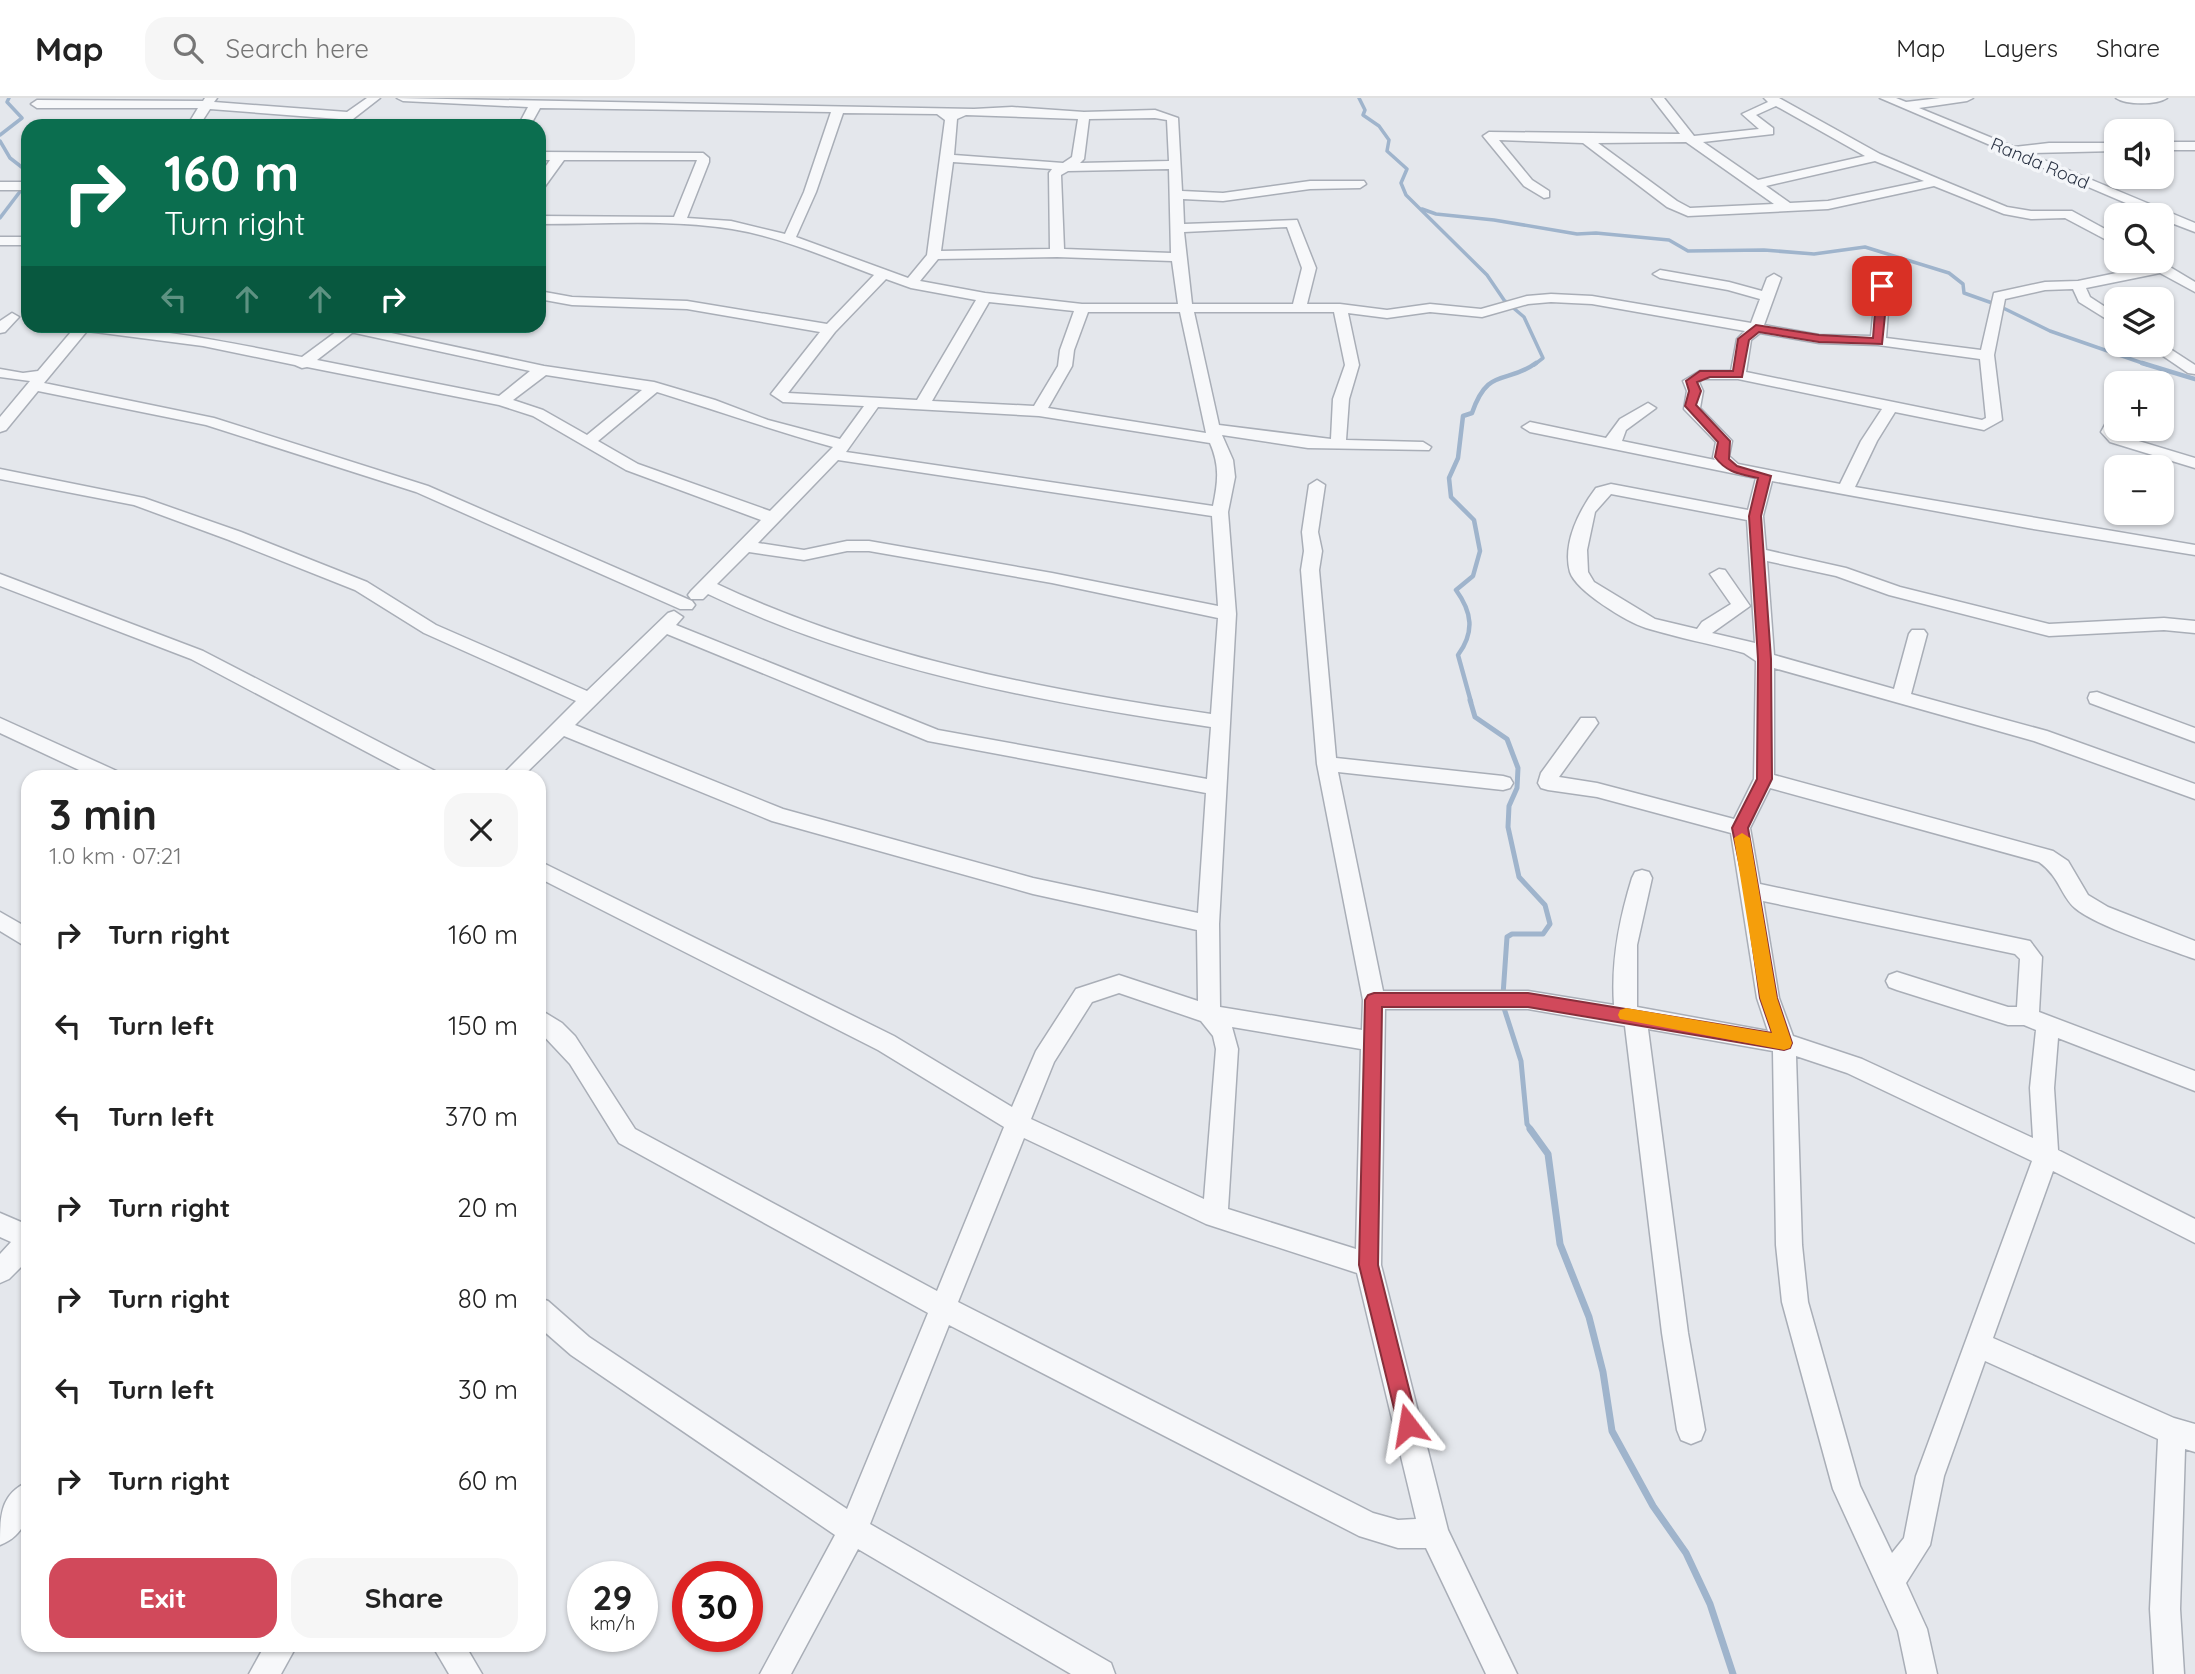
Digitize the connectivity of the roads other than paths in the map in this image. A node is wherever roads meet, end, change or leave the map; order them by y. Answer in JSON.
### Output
{"nodes":[{"id":1,"x":374,"y":98,"type":"edge"},
{"id":2,"x":403,"y":98,"type":"edge"},
{"id":3,"x":1658,"y":98,"type":"edge"},
{"id":4,"x":1886,"y":98,"type":"edge"},
{"id":5,"x":1967,"y":98,"type":"edge"},
{"id":6,"x":2122,"y":98,"type":"edge"},
{"id":7,"x":2134,"y":98,"type":"edge"},
{"id":8,"x":2161,"y":98,"type":"edge"},
{"id":9,"x":470,"y":99,"type":"edge"},
{"id":10,"x":1773,"y":100,"type":"edge"},
{"id":11,"x":587,"y":101,"type":"edge"},
{"id":12,"x":209,"y":102,"type":"edge"},
{"id":13,"x":692,"y":102,"type":"edge"},
{"id":14,"x":821,"y":103,"type":"edge"},
{"id":15,"x":37,"y":104,"type":"dead end"},
{"id":16,"x":536,"y":104,"type":"junction"},
{"id":17,"x":940,"y":104,"type":"edge"},
{"id":18,"x":1903,"y":106,"type":"junction"},
{"id":19,"x":838,"y":110,"type":"junction"},
{"id":20,"x":965,"y":111,"type":"junction"},
{"id":21,"x":350,"y":116,"type":"junction"},
{"id":22,"x":1084,"y":116,"type":"junction"},
{"id":23,"x":951,"y":118,"type":"junction"},
{"id":24,"x":198,"y":119,"type":"edge"},
{"id":25,"x":346,"y":119,"type":"edge"},
{"id":26,"x":528,"y":119,"type":"edge"},
{"id":27,"x":1587,"y":139,"type":"junction"},
{"id":28,"x":1691,"y":139,"type":"junction"},
{"id":29,"x":2104,"y":147,"type":"edge"},
{"id":30,"x":2174,"y":147,"type":"edge"},
{"id":31,"x":2192,"y":149,"type":"edge"},
{"id":32,"x":2011,"y":151,"type":"junction"},
{"id":33,"x":546,"y":156,"type":"edge"},
{"id":34,"x":560,"y":157,"type":"junction"},
{"id":35,"x":1876,"y":157,"type":"junction"},
{"id":36,"x":948,"y":158,"type":"junction"},
{"id":37,"x":1175,"y":164,"type":"junction"},
{"id":38,"x":1069,"y":167,"type":"junction"},
{"id":39,"x":546,"y":174,"type":"edge"},
{"id":40,"x":1934,"y":182,"type":"junction"},
{"id":41,"x":1360,"y":184,"type":"dead end"},
{"id":42,"x":1754,"y":185,"type":"junction"},
{"id":43,"x":0,"y":186,"type":"edge"},
{"id":44,"x":21,"y":186,"type":"edge"},
{"id":45,"x":1544,"y":194,"type":"dead end"},
{"id":46,"x":1178,"y":195,"type":"junction"},
{"id":47,"x":1280,"y":207,"type":"junction"},
{"id":48,"x":1787,"y":207,"type":"junction"},
{"id":49,"x":2195,"y":215,"type":"edge"},
{"id":50,"x":546,"y":220,"type":"edge"},
{"id":51,"x":679,"y":221,"type":"junction"},
{"id":52,"x":2177,"y":221,"type":"junction"},
{"id":53,"x":1177,"y":228,"type":"junction"},
{"id":54,"x":2195,"y":228,"type":"edge"},
{"id":55,"x":2104,"y":234,"type":"edge"},
{"id":56,"x":789,"y":239,"type":"junction"},
{"id":57,"x":21,"y":241,"type":"edge"},
{"id":58,"x":0,"y":242,"type":"edge"},
{"id":59,"x":1057,"y":253,"type":"junction"},
{"id":60,"x":934,"y":255,"type":"junction"},
{"id":61,"x":1178,"y":257,"type":"junction"},
{"id":62,"x":884,"y":273,"type":"junction"},
{"id":63,"x":2124,"y":273,"type":"edge"},
{"id":64,"x":2169,"y":273,"type":"edge"},
{"id":65,"x":1660,"y":274,"type":"dead end"},
{"id":66,"x":1774,"y":278,"type":"dead end"},
{"id":67,"x":911,"y":284,"type":"junction"},
{"id":68,"x":2078,"y":285,"type":"junction"},
{"id":69,"x":1882,"y":286,"type":"dead end"},
{"id":70,"x":2195,"y":288,"type":"edge"},
{"id":71,"x":546,"y":296,"type":"edge"},
{"id":72,"x":985,"y":297,"type":"junction"},
{"id":73,"x":1769,"y":297,"type":"junction"},
{"id":74,"x":1082,"y":307,"type":"junction"},
{"id":75,"x":1340,"y":308,"type":"junction"},
{"id":76,"x":1186,"y":309,"type":"junction"},
{"id":77,"x":1298,"y":310,"type":"junction"},
{"id":78,"x":2104,"y":313,"type":"edge"},
{"id":79,"x":12,"y":317,"type":"dead end"},
{"id":80,"x":0,"y":329,"type":"edge"},
{"id":81,"x":1756,"y":329,"type":"junction"},
{"id":82,"x":830,"y":330,"type":"junction"},
{"id":83,"x":78,"y":333,"type":"edge"},
{"id":84,"x":136,"y":333,"type":"edge"},
{"id":85,"x":214,"y":333,"type":"edge"},
{"id":86,"x":344,"y":333,"type":"edge"},
{"id":87,"x":376,"y":333,"type":"edge"},
{"id":88,"x":1878,"y":341,"type":"junction"},
{"id":89,"x":203,"y":342,"type":"junction"},
{"id":90,"x":1987,"y":355,"type":"junction"},
{"id":91,"x":2173,"y":357,"type":"edge"},
{"id":92,"x":302,"y":363,"type":"junction"},
{"id":93,"x":2193,"y":370,"type":"dead end"},
{"id":94,"x":534,"y":371,"type":"junction"},
{"id":95,"x":0,"y":373,"type":"edge"},
{"id":96,"x":1738,"y":375,"type":"junction"},
{"id":97,"x":36,"y":380,"type":"junction"},
{"id":98,"x":654,"y":387,"type":"junction"},
{"id":99,"x":502,"y":401,"type":"junction"},
{"id":100,"x":874,"y":402,"type":"junction"},
{"id":101,"x":922,"y":404,"type":"junction"},
{"id":102,"x":1892,"y":405,"type":"junction"},
{"id":103,"x":1648,"y":408,"type":"dead end"},
{"id":104,"x":1039,"y":411,"type":"junction"},
{"id":105,"x":0,"y":427,"type":"edge"},
{"id":106,"x":1530,"y":427,"type":"dead end"},
{"id":107,"x":1214,"y":434,"type":"junction"},
{"id":108,"x":2123,"y":441,"type":"edge"},
{"id":109,"x":587,"y":442,"type":"junction"},
{"id":110,"x":1614,"y":444,"type":"junction"},
{"id":111,"x":1338,"y":445,"type":"junction"},
{"id":112,"x":1423,"y":446,"type":"dead end"},
{"id":113,"x":839,"y":450,"type":"junction"},
{"id":114,"x":2195,"y":463,"type":"edge"},
{"id":115,"x":1733,"y":469,"type":"junction"},
{"id":116,"x":0,"y":474,"type":"edge"},
{"id":117,"x":1765,"y":476,"type":"junction"},
{"id":118,"x":1317,"y":485,"type":"dead end"},
{"id":119,"x":1846,"y":489,"type":"junction"},
{"id":120,"x":1220,"y":512,"type":"junction"},
{"id":121,"x":1755,"y":516,"type":"junction"},
{"id":122,"x":773,"y":518,"type":"junction"},
{"id":123,"x":746,"y":546,"type":"junction"},
{"id":124,"x":2195,"y":550,"type":"edge"},
{"id":125,"x":1756,"y":553,"type":"junction"},
{"id":126,"x":1719,"y":574,"type":"dead end"},
{"id":127,"x":0,"y":580,"type":"edge"},
{"id":128,"x":705,"y":586,"type":"junction"},
{"id":129,"x":686,"y":605,"type":"junction"},
{"id":130,"x":1227,"y":614,"type":"junction"},
{"id":131,"x":665,"y":627,"type":"junction"},
{"id":132,"x":2195,"y":627,"type":"edge"},
{"id":133,"x":1918,"y":634,"type":"dead end"},
{"id":134,"x":1700,"y":637,"type":"junction"},
{"id":135,"x":1765,"y":659,"type":"junction"},
{"id":136,"x":1901,"y":698,"type":"junction"},
{"id":137,"x":2097,"y":698,"type":"dead end"},
{"id":138,"x":590,"y":700,"type":"junction"},
{"id":139,"x":1220,"y":722,"type":"junction"},
{"id":140,"x":1588,"y":723,"type":"dead end"},
{"id":141,"x":0,"y":725,"type":"edge"},
{"id":142,"x":564,"y":728,"type":"junction"},
{"id":143,"x":2195,"y":735,"type":"edge"},
{"id":144,"x":1327,"y":764,"type":"junction"},
{"id":145,"x":98,"y":770,"type":"edge"},
{"id":146,"x":417,"y":770,"type":"edge"},
{"id":147,"x":518,"y":770,"type":"edge"},
{"id":148,"x":1764,"y":779,"type":"junction"},
{"id":149,"x":1503,"y":783,"type":"dead end"},
{"id":150,"x":1216,"y":788,"type":"junction"},
{"id":151,"x":2195,"y":792,"type":"edge"},
{"id":152,"x":1740,"y":828,"type":"junction"},
{"id":153,"x":546,"y":872,"type":"edge"},
{"id":154,"x":1642,"y":878,"type":"dead end"},
{"id":155,"x":1753,"y":891,"type":"junction"},
{"id":156,"x":0,"y":920,"type":"edge"},
{"id":157,"x":1208,"y":924,"type":"junction"},
{"id":158,"x":21,"y":934,"type":"edge"},
{"id":159,"x":2195,"y":950,"type":"edge"},
{"id":160,"x":1897,"y":981,"type":"dead end"},
{"id":161,"x":1374,"y":1000,"type":"junction"},
{"id":162,"x":1209,"y":1014,"type":"junction"},
{"id":163,"x":1630,"y":1015,"type":"junction"},
{"id":164,"x":2036,"y":1020,"type":"junction"},
{"id":165,"x":546,"y":1022,"type":"edge"},
{"id":166,"x":1373,"y":1041,"type":"junction"},
{"id":167,"x":1784,"y":1043,"type":"junction"},
{"id":168,"x":2195,"y":1080,"type":"edge"},
{"id":169,"x":1019,"y":1124,"type":"junction"},
{"id":170,"x":2046,"y":1156,"type":"junction"},
{"id":171,"x":1216,"y":1216,"type":"junction"},
{"id":172,"x":0,"y":1224,"type":"edge"},
{"id":173,"x":2195,"y":1233,"type":"edge"},
{"id":174,"x":21,"y":1237,"type":"edge"},
{"id":175,"x":21,"y":1248,"type":"edge"},
{"id":176,"x":1368,"y":1265,"type":"junction"},
{"id":177,"x":0,"y":1271,"type":"edge"},
{"id":178,"x":943,"y":1308,"type":"junction"},
{"id":179,"x":546,"y":1316,"type":"edge"},
{"id":180,"x":1979,"y":1345,"type":"junction"},
{"id":181,"x":1691,"y":1430,"type":"dead end"},
{"id":182,"x":2183,"y":1435,"type":"edge"},
{"id":183,"x":21,"y":1505,"type":"edge"},
{"id":184,"x":853,"y":1530,"type":"junction"},
{"id":185,"x":0,"y":1531,"type":"edge"},
{"id":186,"x":1434,"y":1533,"type":"junction"},
{"id":187,"x":1889,"y":1581,"type":"junction"},
{"id":188,"x":278,"y":1652,"type":"edge"},
{"id":189,"x":452,"y":1652,"type":"edge"},
{"id":190,"x":264,"y":1674,"type":"edge"},
{"id":191,"x":467,"y":1674,"type":"edge"},
{"id":192,"x":775,"y":1674,"type":"edge"},
{"id":193,"x":1100,"y":1674,"type":"edge"},
{"id":194,"x":1502,"y":1674,"type":"edge"},
{"id":195,"x":1923,"y":1674,"type":"edge"},
{"id":196,"x":2169,"y":1674,"type":"edge"}],
"edges":[{"from":1,"to":21,"type":"street"},
{"from":2,"to":9,"type":"street"},
{"from":3,"to":28,"type":"street"},
{"from":4,"to":18,"type":"street","name":"Randa Road"},
{"from":5,"to":18,"type":"street"},
{"from":6,"to":7,"type":"street"},
{"from":7,"to":8,"type":"street"},
{"from":9,"to":16,"type":"street"},
{"from":10,"to":28,"type":"street"},
{"from":10,"to":35,"type":"street"},
{"from":11,"to":13,"type":"street"},
{"from":11,"to":16,"type":"street"},
{"from":12,"to":15,"type":"street"},
{"from":12,"to":21,"type":"street"},
{"from":12,"to":24,"type":"street"},
{"from":13,"to":14,"type":"street"},
{"from":14,"to":19,"type":"street"},
{"from":16,"to":26,"type":"street"},
{"from":17,"to":19,"type":"street"},
{"from":17,"to":20,"type":"street"},
{"from":17,"to":23,"type":"street"},
{"from":18,"to":32,"type":"street","name":"Randa Road"},
{"from":19,"to":56,"type":"street"},
{"from":20,"to":22,"type":"street"},
{"from":20,"to":23,"type":"street"},
{"from":21,"to":25,"type":"street"},
{"from":22,"to":37,"type":"street"},
{"from":22,"to":38,"type":"street"},
{"from":23,"to":36,"type":"street"},
{"from":27,"to":28,"type":"street"},
{"from":27,"to":45,"type":"street"},
{"from":27,"to":48,"type":"street"},
{"from":28,"to":42,"type":"street"},
{"from":29,"to":32,"type":"street"},
{"from":30,"to":31,"type":"street"},
{"from":32,"to":52,"type":"street","name":"Randa Road"},
{"from":33,"to":34,"type":"street"},
{"from":34,"to":39,"type":"street"},
{"from":34,"to":51,"type":"street"},
{"from":35,"to":40,"type":"street"},
{"from":35,"to":42,"type":"street"},
{"from":36,"to":38,"type":"street"},
{"from":36,"to":60,"type":"street"},
{"from":37,"to":38,"type":"street"},
{"from":37,"to":46,"type":"street"},
{"from":38,"to":59,"type":"street"},
{"from":40,"to":48,"type":"street"},
{"from":40,"to":55,"type":"street"},
{"from":41,"to":47,"type":"street"},
{"from":42,"to":48,"type":"street"},
{"from":43,"to":44,"type":"street"},
{"from":46,"to":47,"type":"street"},
{"from":46,"to":53,"type":"street"},
{"from":47,"to":53,"type":"street"},
{"from":47,"to":77,"type":"street"},
{"from":49,"to":52,"type":"street"},
{"from":50,"to":51,"type":"street"},
{"from":51,"to":56,"type":"street"},
{"from":52,"to":54,"type":"street","name":"Randa Road"},
{"from":53,"to":61,"type":"street"},
{"from":56,"to":62,"type":"street"},
{"from":57,"to":58,"type":"street"},
{"from":59,"to":60,"type":"street"},
{"from":59,"to":61,"type":"street"},
{"from":60,"to":67,"type":"street"},
{"from":61,"to":76,"type":"street"},
{"from":62,"to":67,"type":"street"},
{"from":62,"to":82,"type":"street"},
{"from":63,"to":68,"type":"street"},
{"from":64,"to":70,"type":"street"},
{"from":65,"to":73,"type":"street"},
{"from":66,"to":73,"type":"street"},
{"from":67,"to":72,"type":"street"},
{"from":68,"to":78,"type":"street"},
{"from":68,"to":90,"type":"street"},
{"from":69,"to":88,"type":"street"},
{"from":71,"to":82,"type":"street"},
{"from":72,"to":74,"type":"street"},
{"from":72,"to":101,"type":"street"},
{"from":73,"to":81,"type":"street"},
{"from":74,"to":76,"type":"street"},
{"from":74,"to":104,"type":"street"},
{"from":75,"to":77,"type":"street"},
{"from":75,"to":81,"type":"street"},
{"from":75,"to":111,"type":"street"},
{"from":76,"to":77,"type":"street"},
{"from":76,"to":107,"type":"street"},
{"from":79,"to":80,"type":"street"},
{"from":81,"to":88,"type":"street"},
{"from":81,"to":96,"type":"street"},
{"from":82,"to":100,"type":"street"},
{"from":83,"to":97,"type":"street"},
{"from":84,"to":89,"type":"street"},
{"from":85,"to":89,"type":"street"},
{"from":86,"to":92,"type":"street"},
{"from":87,"to":94,"type":"street"},
{"from":88,"to":90,"type":"street"},
{"from":89,"to":92,"type":"street"},
{"from":90,"to":102,"type":"street"},
{"from":91,"to":93,"type":"street"},
{"from":92,"to":99,"type":"street"},
{"from":94,"to":98,"type":"street"},
{"from":94,"to":99,"type":"street"},
{"from":95,"to":97,"type":"street"},
{"from":96,"to":102,"type":"street"},
{"from":96,"to":115,"type":"street"},
{"from":97,"to":105,"type":"street"},
{"from":97,"to":129,"type":"street"},
{"from":98,"to":109,"type":"street"},
{"from":98,"to":113,"type":"street"},
{"from":99,"to":109,"type":"street"},
{"from":100,"to":101,"type":"street"},
{"from":100,"to":113,"type":"street"},
{"from":101,"to":104,"type":"street"},
{"from":102,"to":119,"type":"street"},
{"from":103,"to":110,"type":"street"},
{"from":104,"to":107,"type":"street"},
{"from":106,"to":110,"type":"street"},
{"from":107,"to":111,"type":"street"},
{"from":107,"to":120,"type":"street"},
{"from":108,"to":114,"type":"street"},
{"from":109,"to":122,"type":"street"},
{"from":110,"to":115,"type":"street"},
{"from":111,"to":112,"type":"street"},
{"from":113,"to":120,"type":"street"},
{"from":113,"to":122,"type":"street"},
{"from":115,"to":117,"type":"street"},
{"from":116,"to":138,"type":"street"},
{"from":117,"to":119,"type":"street"},
{"from":117,"to":121,"type":"street"},
{"from":118,"to":144,"type":"street"},
{"from":119,"to":124,"type":"street"},
{"from":120,"to":130,"type":"street"},
{"from":121,"to":125,"type":"street"},
{"from":121,"to":134,"type":"street"},
{"from":122,"to":123,"type":"street"},
{"from":123,"to":128,"type":"street"},
{"from":123,"to":130,"type":"street"},
{"from":125,"to":132,"type":"street"},
{"from":125,"to":135,"type":"street"},
{"from":126,"to":134,"type":"street"},
{"from":127,"to":146,"type":"street"},
{"from":128,"to":129,"type":"street"},
{"from":128,"to":139,"type":"street"},
{"from":129,"to":131,"type":"street"},
{"from":130,"to":139,"type":"street"},
{"from":131,"to":138,"type":"street"},
{"from":131,"to":150,"type":"street"},
{"from":133,"to":136,"type":"street"},
{"from":134,"to":135,"type":"street"},
{"from":135,"to":136,"type":"street"},
{"from":135,"to":148,"type":"street"},
{"from":136,"to":151,"type":"street"},
{"from":137,"to":143,"type":"street"},
{"from":138,"to":142,"type":"street"},
{"from":139,"to":150,"type":"street"},
{"from":140,"to":152,"type":"street"},
{"from":141,"to":145,"type":"street"},
{"from":142,"to":147,"type":"street"},
{"from":142,"to":157,"type":"street"},
{"from":144,"to":149,"type":"street"},
{"from":144,"to":161,"type":"street"},
{"from":148,"to":152,"type":"street"},
{"from":148,"to":159,"type":"street"},
{"from":150,"to":157,"type":"street"},
{"from":152,"to":155,"type":"street"},
{"from":153,"to":169,"type":"street"},
{"from":154,"to":163,"type":"street"},
{"from":155,"to":164,"type":"street"},
{"from":155,"to":167,"type":"street"},
{"from":156,"to":158,"type":"street"},
{"from":157,"to":162,"type":"street"},
{"from":160,"to":164,"type":"street"},
{"from":161,"to":163,"type":"street"},
{"from":161,"to":166,"type":"street"},
{"from":162,"to":166,"type":"street"},
{"from":162,"to":169,"type":"street"},
{"from":162,"to":171,"type":"street"},
{"from":163,"to":167,"type":"street"},
{"from":163,"to":181,"type":"street"},
{"from":164,"to":168,"type":"street"},
{"from":164,"to":170,"type":"street"},
{"from":165,"to":178,"type":"street"},
{"from":166,"to":176,"type":"street"},
{"from":167,"to":170,"type":"street"},
{"from":167,"to":187,"type":"street"},
{"from":169,"to":171,"type":"street"},
{"from":169,"to":178,"type":"street"},
{"from":170,"to":173,"type":"street"},
{"from":170,"to":180,"type":"street"},
{"from":171,"to":176,"type":"street"},
{"from":172,"to":174,"type":"street"},
{"from":175,"to":177,"type":"street"},
{"from":176,"to":186,"type":"street"},
{"from":178,"to":184,"type":"street"},
{"from":178,"to":186,"type":"street"},
{"from":179,"to":184,"type":"street"},
{"from":180,"to":182,"type":"street"},
{"from":180,"to":187,"type":"street"},
{"from":182,"to":196,"type":"street"},
{"from":183,"to":185,"type":"street"},
{"from":184,"to":192,"type":"street"},
{"from":184,"to":193,"type":"street"},
{"from":186,"to":194,"type":"street"},
{"from":187,"to":195,"type":"street"},
{"from":188,"to":190,"type":"street"},
{"from":189,"to":191,"type":"street"}]}
